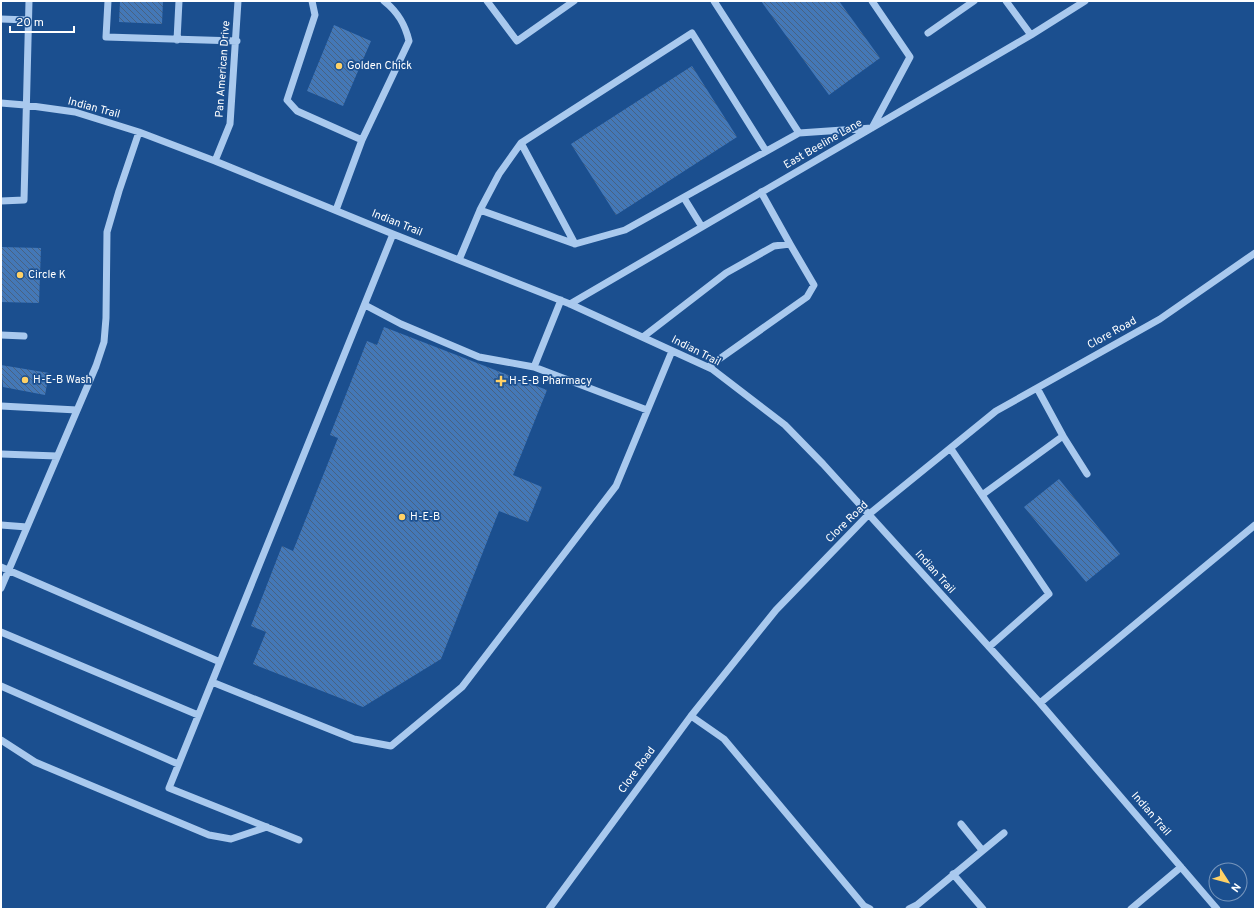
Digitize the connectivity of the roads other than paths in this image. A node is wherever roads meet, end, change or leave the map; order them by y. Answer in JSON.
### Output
{"nodes":[{"id":1,"x":29,"y":1,"type":"edge"},
{"id":2,"x":108,"y":1,"type":"edge"},
{"id":3,"x":179,"y":1,"type":"edge"},
{"id":4,"x":238,"y":1,"type":"edge"},
{"id":5,"x":384,"y":1,"type":"edge"},
{"id":6,"x":487,"y":1,"type":"edge"},
{"id":7,"x":574,"y":1,"type":"edge"},
{"id":8,"x":714,"y":1,"type":"edge"},
{"id":9,"x":872,"y":1,"type":"edge"},
{"id":10,"x":974,"y":1,"type":"edge"},
{"id":11,"x":1006,"y":1,"type":"edge"},
{"id":12,"x":1085,"y":1,"type":"edge"},
{"id":13,"x":314,"y":2,"type":"edge"},
{"id":14,"x":1,"y":19,"type":"edge"},
{"id":15,"x":28,"y":20,"type":"junction"},
{"id":16,"x":928,"y":33,"type":"dead end"},
{"id":17,"x":1031,"y":35,"type":"junction"},
{"id":18,"x":177,"y":40,"type":"junction"},
{"id":19,"x":236,"y":41,"type":"junction"},
{"id":20,"x":1,"y":103,"type":"edge"},
{"id":21,"x":25,"y":105,"type":"junction"},
{"id":22,"x":872,"y":128,"type":"junction"},
{"id":23,"x":139,"y":132,"type":"junction"},
{"id":24,"x":799,"y":133,"type":"junction"},
{"id":25,"x":362,"y":140,"type":"junction"},
{"id":26,"x":521,"y":144,"type":"junction"},
{"id":27,"x":766,"y":151,"type":"junction"},
{"id":28,"x":215,"y":161,"type":"junction"},
{"id":29,"x":761,"y":192,"type":"junction"},
{"id":30,"x":684,"y":198,"type":"junction"},
{"id":31,"x":1,"y":200,"type":"edge"},
{"id":32,"x":336,"y":210,"type":"junction"},
{"id":33,"x":480,"y":210,"type":"junction"},
{"id":34,"x":702,"y":226,"type":"junction"},
{"id":35,"x":394,"y":234,"type":"junction"},
{"id":36,"x":575,"y":244,"type":"junction"},
{"id":37,"x":790,"y":244,"type":"junction"},
{"id":38,"x":1255,"y":253,"type":"edge"},
{"id":39,"x":458,"y":260,"type":"junction"},
{"id":40,"x":561,"y":300,"type":"junction"},
{"id":41,"x":570,"y":304,"type":"junction"},
{"id":42,"x":365,"y":305,"type":"junction"},
{"id":43,"x":1,"y":335,"type":"edge"},
{"id":44,"x":24,"y":336,"type":"dead end"},
{"id":45,"x":643,"y":337,"type":"junction"},
{"id":46,"x":672,"y":351,"type":"junction"},
{"id":47,"x":534,"y":367,"type":"junction"},
{"id":48,"x":708,"y":368,"type":"junction"},
{"id":49,"x":1037,"y":388,"type":"junction"},
{"id":50,"x":1,"y":406,"type":"edge"},
{"id":51,"x":77,"y":410,"type":"junction"},
{"id":52,"x":647,"y":410,"type":"junction"},
{"id":53,"x":1062,"y":436,"type":"junction"},
{"id":54,"x":951,"y":449,"type":"junction"},
{"id":55,"x":1,"y":454,"type":"edge"},
{"id":56,"x":57,"y":456,"type":"junction"},
{"id":57,"x":1087,"y":474,"type":"dead end"},
{"id":58,"x":982,"y":495,"type":"junction"},
{"id":59,"x":868,"y":515,"type":"junction"},
{"id":60,"x":1,"y":525,"type":"edge"},
{"id":61,"x":1255,"y":525,"type":"edge"},
{"id":62,"x":27,"y":527,"type":"junction"},
{"id":63,"x":1,"y":567,"type":"edge"},
{"id":64,"x":9,"y":571,"type":"junction"},
{"id":65,"x":1,"y":588,"type":"edge"},
{"id":66,"x":1,"y":632,"type":"edge"},
{"id":67,"x":989,"y":647,"type":"junction"},
{"id":68,"x":220,"y":662,"type":"junction"},
{"id":69,"x":212,"y":682,"type":"junction"},
{"id":70,"x":1,"y":686,"type":"edge"},
{"id":71,"x":1040,"y":703,"type":"junction"},
{"id":72,"x":198,"y":715,"type":"junction"},
{"id":73,"x":691,"y":716,"type":"junction"},
{"id":74,"x":1,"y":740,"type":"edge"},
{"id":75,"x":178,"y":764,"type":"junction"},
{"id":76,"x":961,"y":824,"type":"dead end"},
{"id":77,"x":267,"y":827,"type":"junction"},
{"id":78,"x":1004,"y":833,"type":"dead end"},
{"id":79,"x":299,"y":840,"type":"dead end"},
{"id":80,"x":982,"y":850,"type":"junction"},
{"id":81,"x":1181,"y":867,"type":"junction"},
{"id":82,"x":953,"y":874,"type":"junction"},
{"id":83,"x":549,"y":909,"type":"edge"},
{"id":84,"x":870,"y":909,"type":"edge"},
{"id":85,"x":909,"y":909,"type":"edge"},
{"id":86,"x":983,"y":909,"type":"edge"},
{"id":87,"x":1131,"y":909,"type":"edge"},
{"id":88,"x":1217,"y":909,"type":"edge"}],
"edges":[{"from":1,"to":15,"type":"street"},
{"from":2,"to":18,"type":"street"},
{"from":3,"to":18,"type":"street"},
{"from":4,"to":19,"type":"street","name":"Pan American Drive"},
{"from":5,"to":25,"type":"street"},
{"from":6,"to":7,"type":"street"},
{"from":8,"to":24,"type":"street"},
{"from":9,"to":22,"type":"street"},
{"from":10,"to":16,"type":"street"},
{"from":11,"to":17,"type":"street"},
{"from":12,"to":17,"type":"street","name":"East Beeline Lane"},
{"from":13,"to":25,"type":"street"},
{"from":14,"to":15,"type":"street"},
{"from":15,"to":21,"type":"street"},
{"from":17,"to":22,"type":"street","name":"East Beeline Lane"},
{"from":18,"to":19,"type":"street"},
{"from":19,"to":28,"type":"street","name":"Pan American Drive"},
{"from":20,"to":21,"type":"street","name":"Indian Trail"},
{"from":21,"to":23,"type":"street","name":"Indian Trail"},
{"from":21,"to":31,"type":"street"},
{"from":22,"to":24,"type":"street"},
{"from":22,"to":29,"type":"street","name":"East Beeline Lane"},
{"from":23,"to":28,"type":"street","name":"Indian Trail"},
{"from":23,"to":51,"type":"street"},
{"from":24,"to":27,"type":"street"},
{"from":25,"to":32,"type":"street"},
{"from":26,"to":27,"type":"street"},
{"from":26,"to":33,"type":"street"},
{"from":26,"to":36,"type":"street"},
{"from":27,"to":30,"type":"street"},
{"from":28,"to":32,"type":"street","name":"Indian Trail"},
{"from":29,"to":34,"type":"street","name":"East Beeline Lane"},
{"from":29,"to":37,"type":"street"},
{"from":30,"to":34,"type":"street"},
{"from":30,"to":36,"type":"street"},
{"from":32,"to":35,"type":"street","name":"Indian Trail"},
{"from":33,"to":36,"type":"street"},
{"from":33,"to":39,"type":"street"},
{"from":34,"to":41,"type":"street","name":"East Beeline Lane"},
{"from":35,"to":39,"type":"street","name":"Indian Trail"},
{"from":35,"to":42,"type":"street"},
{"from":37,"to":45,"type":"street"},
{"from":37,"to":48,"type":"street"},
{"from":38,"to":49,"type":"street","name":"Clore Road"},
{"from":39,"to":40,"type":"street","name":"Indian Trail"},
{"from":40,"to":41,"type":"street","name":"Indian Trail"},
{"from":40,"to":47,"type":"street"},
{"from":41,"to":45,"type":"street","name":"Indian Trail"},
{"from":42,"to":47,"type":"street"},
{"from":42,"to":68,"type":"street"},
{"from":43,"to":44,"type":"street"},
{"from":45,"to":46,"type":"street","name":"Indian Trail"},
{"from":46,"to":48,"type":"street","name":"Indian Trail"},
{"from":46,"to":52,"type":"street"},
{"from":47,"to":52,"type":"street"},
{"from":48,"to":59,"type":"street","name":"Indian Trail"},
{"from":49,"to":53,"type":"street"},
{"from":49,"to":54,"type":"street","name":"Clore Road"},
{"from":50,"to":51,"type":"street"},
{"from":51,"to":56,"type":"street"},
{"from":52,"to":69,"type":"street"},
{"from":53,"to":57,"type":"street"},
{"from":53,"to":58,"type":"street"},
{"from":54,"to":58,"type":"street"},
{"from":54,"to":59,"type":"street","name":"Clore Road"},
{"from":55,"to":56,"type":"street"},
{"from":56,"to":62,"type":"street"},
{"from":58,"to":67,"type":"street"},
{"from":59,"to":67,"type":"street","name":"Indian Trail"},
{"from":59,"to":73,"type":"street","name":"Clore Road"},
{"from":60,"to":62,"type":"street"},
{"from":61,"to":71,"type":"street"},
{"from":62,"to":64,"type":"street"},
{"from":63,"to":64,"type":"street"},
{"from":64,"to":65,"type":"street"},
{"from":64,"to":68,"type":"street"},
{"from":66,"to":72,"type":"street"},
{"from":67,"to":71,"type":"street","name":"Indian Trail"},
{"from":68,"to":69,"type":"street"},
{"from":69,"to":72,"type":"street"},
{"from":70,"to":75,"type":"street"},
{"from":71,"to":81,"type":"street","name":"Indian Trail"},
{"from":72,"to":75,"type":"street"},
{"from":73,"to":83,"type":"street","name":"Clore Road"},
{"from":73,"to":84,"type":"street"},
{"from":74,"to":77,"type":"street"},
{"from":75,"to":77,"type":"street"},
{"from":76,"to":80,"type":"street"},
{"from":77,"to":79,"type":"street"},
{"from":78,"to":80,"type":"street"},
{"from":80,"to":82,"type":"street"},
{"from":81,"to":87,"type":"street"},
{"from":81,"to":88,"type":"street","name":"Indian Trail"},
{"from":82,"to":85,"type":"street"},
{"from":82,"to":86,"type":"street"}]}
